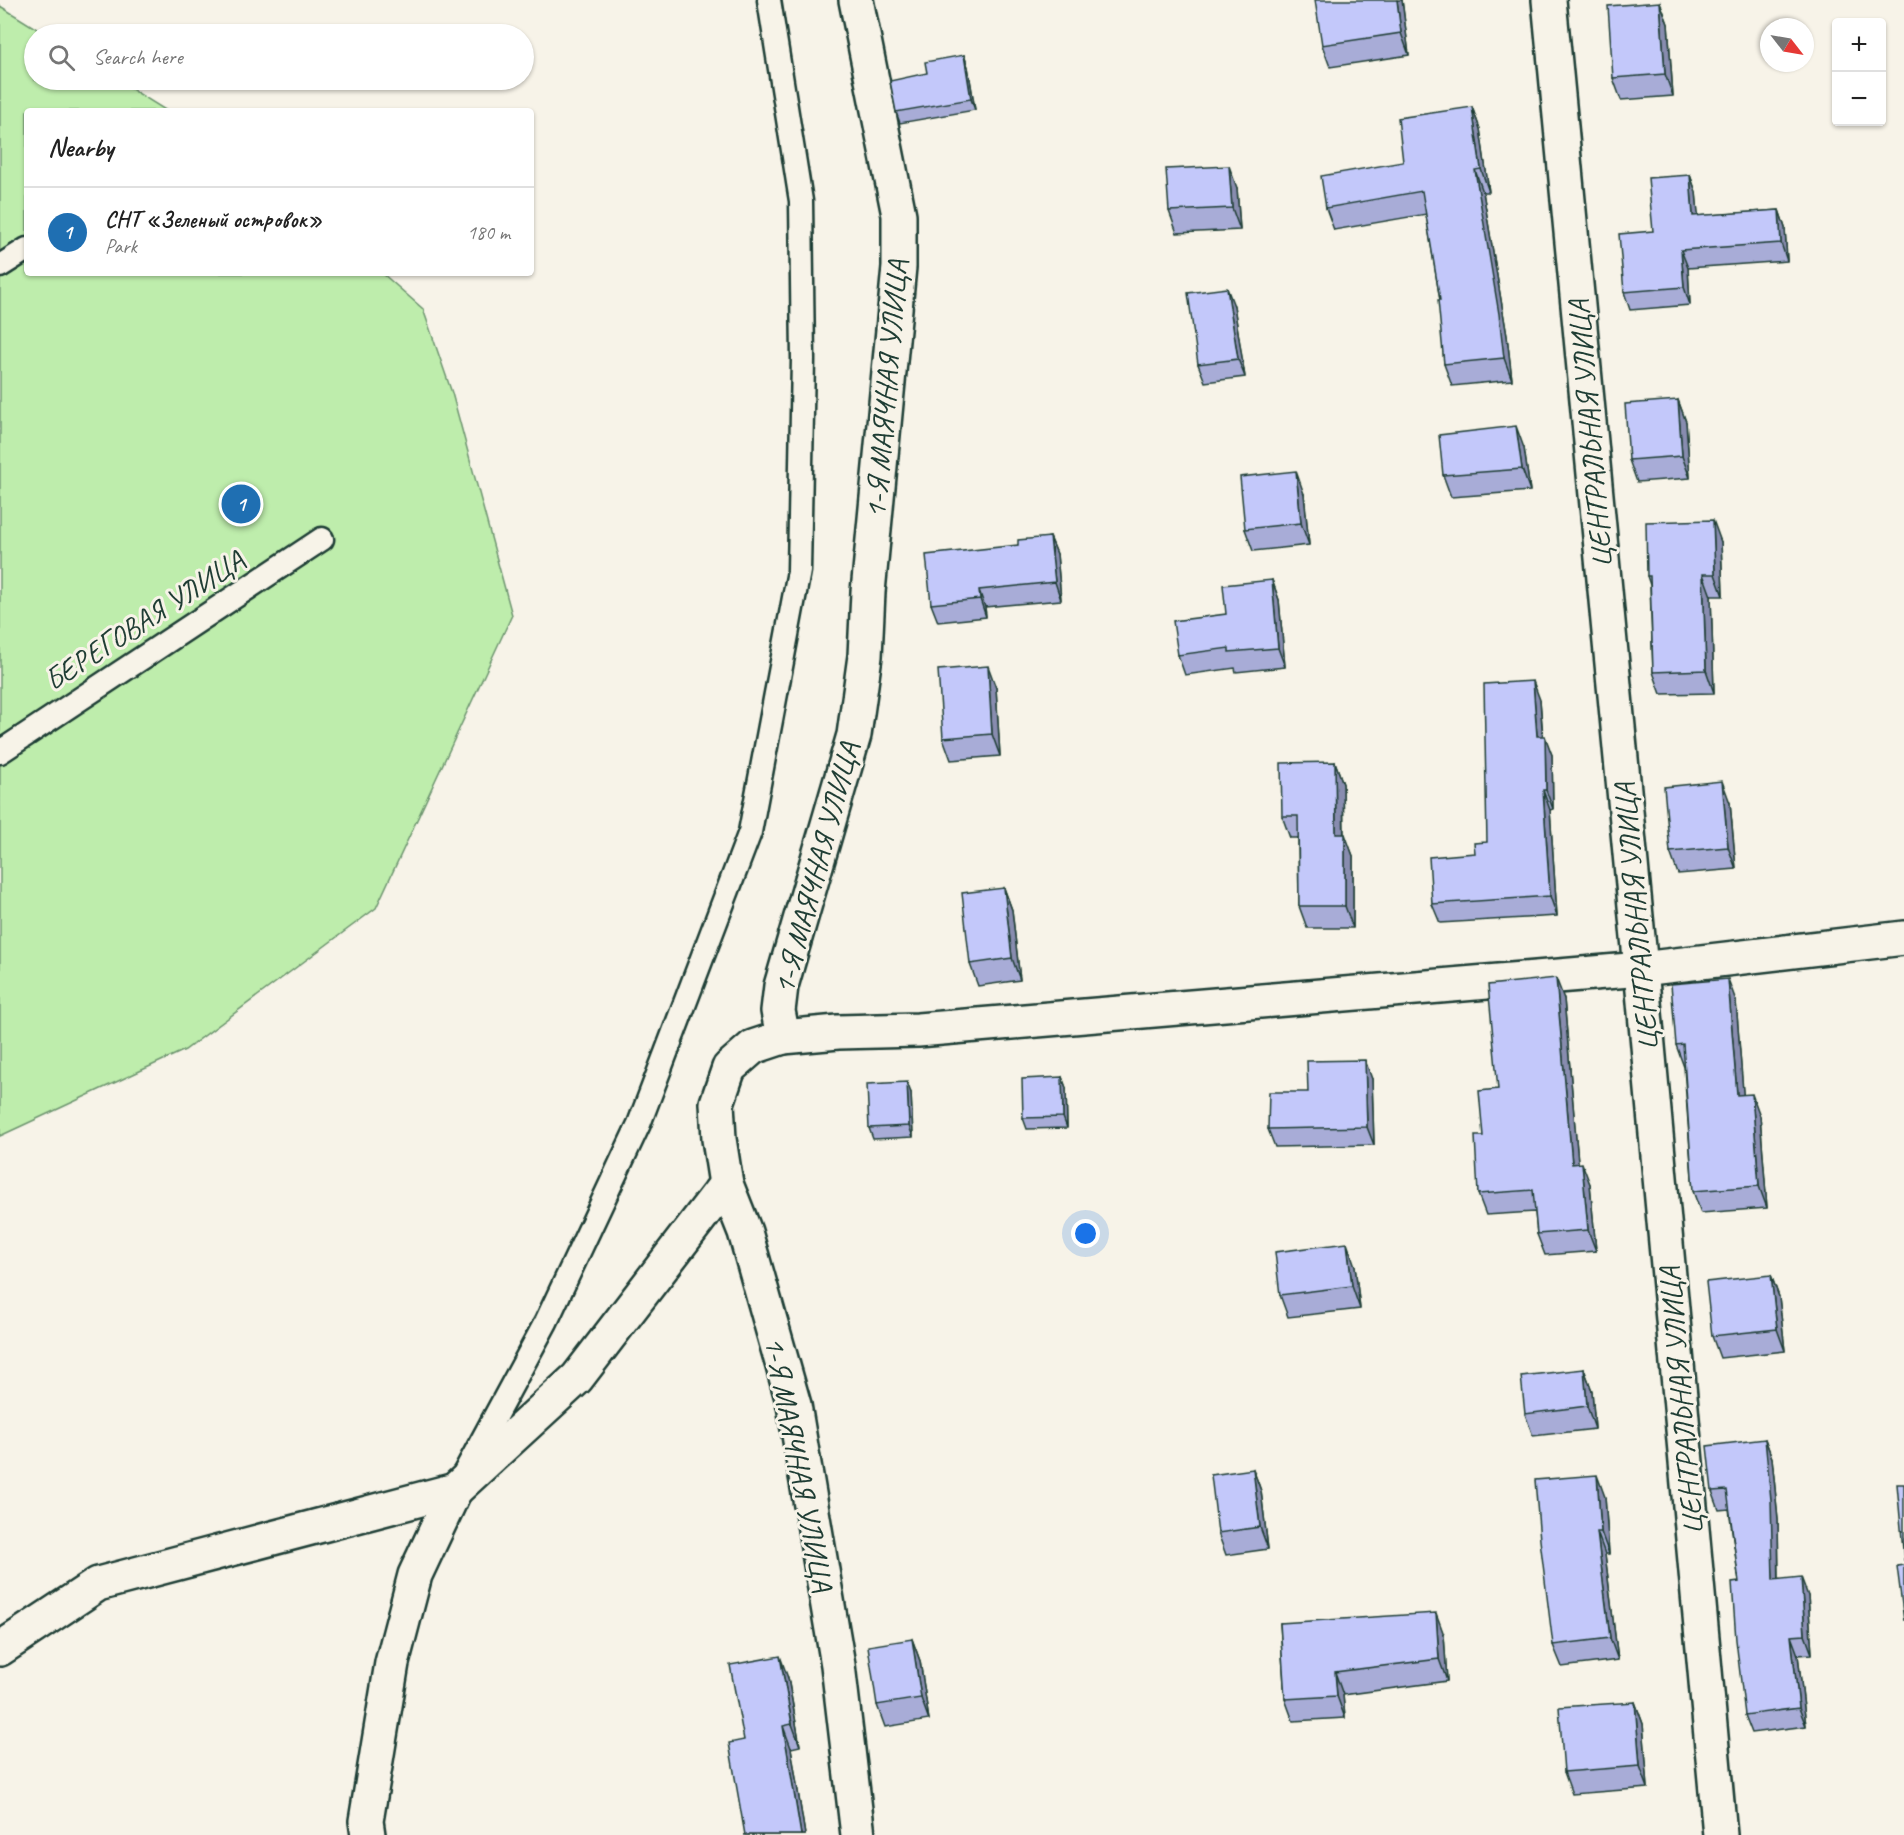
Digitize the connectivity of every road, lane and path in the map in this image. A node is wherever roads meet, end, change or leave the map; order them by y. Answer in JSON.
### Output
{"nodes":[{"id":1,"x":769,"y":0,"type":"edge"},
{"id":2,"x":856,"y":0,"type":"edge"},
{"id":3,"x":1549,"y":0,"type":"edge"},
{"id":4,"x":24,"y":251,"type":"edge"},
{"id":5,"x":0,"y":266,"type":"edge"},
{"id":6,"x":322,"y":539,"type":"dead end"},
{"id":7,"x":0,"y":752,"type":"edge"},
{"id":8,"x":1904,"y":938,"type":"edge"},
{"id":9,"x":1641,"y":969,"type":"junction"},
{"id":10,"x":783,"y":1037,"type":"junction"},
{"id":11,"x":726,"y":1184,"type":"junction"},
{"id":12,"x":455,"y":1490,"type":"junction"},
{"id":13,"x":0,"y":1649,"type":"edge"},
{"id":14,"x":368,"y":1835,"type":"edge"},
{"id":15,"x":858,"y":1835,"type":"edge"},
{"id":16,"x":1720,"y":1835,"type":"edge"}],
"edges":[{"from":1,"to":12,"type":"lane"},
{"from":2,"to":10,"type":"street","name":"1-Я МАЯЧНАЯ УЛИЦА"},
{"from":3,"to":9,"type":"street","name":"ЦЕНТРАЛЬНАЯ УЛИЦА"},
{"from":4,"to":5,"type":"lane"},
{"from":6,"to":7,"type":"lane","name":"БЕРЕГОВАЯ УЛИЦА"},
{"from":8,"to":9,"type":"street"},
{"from":9,"to":10,"type":"street"},
{"from":9,"to":16,"type":"street","name":"ЦЕНТРАЛЬНАЯ УЛИЦА"},
{"from":10,"to":11,"type":"street","name":"1-Я МАЯЧНАЯ УЛИЦА"},
{"from":11,"to":12,"type":"street"},
{"from":11,"to":15,"type":"street","name":"1-Я МАЯЧНАЯ УЛИЦА"},
{"from":12,"to":13,"type":"street"},
{"from":12,"to":14,"type":"street"}]}
